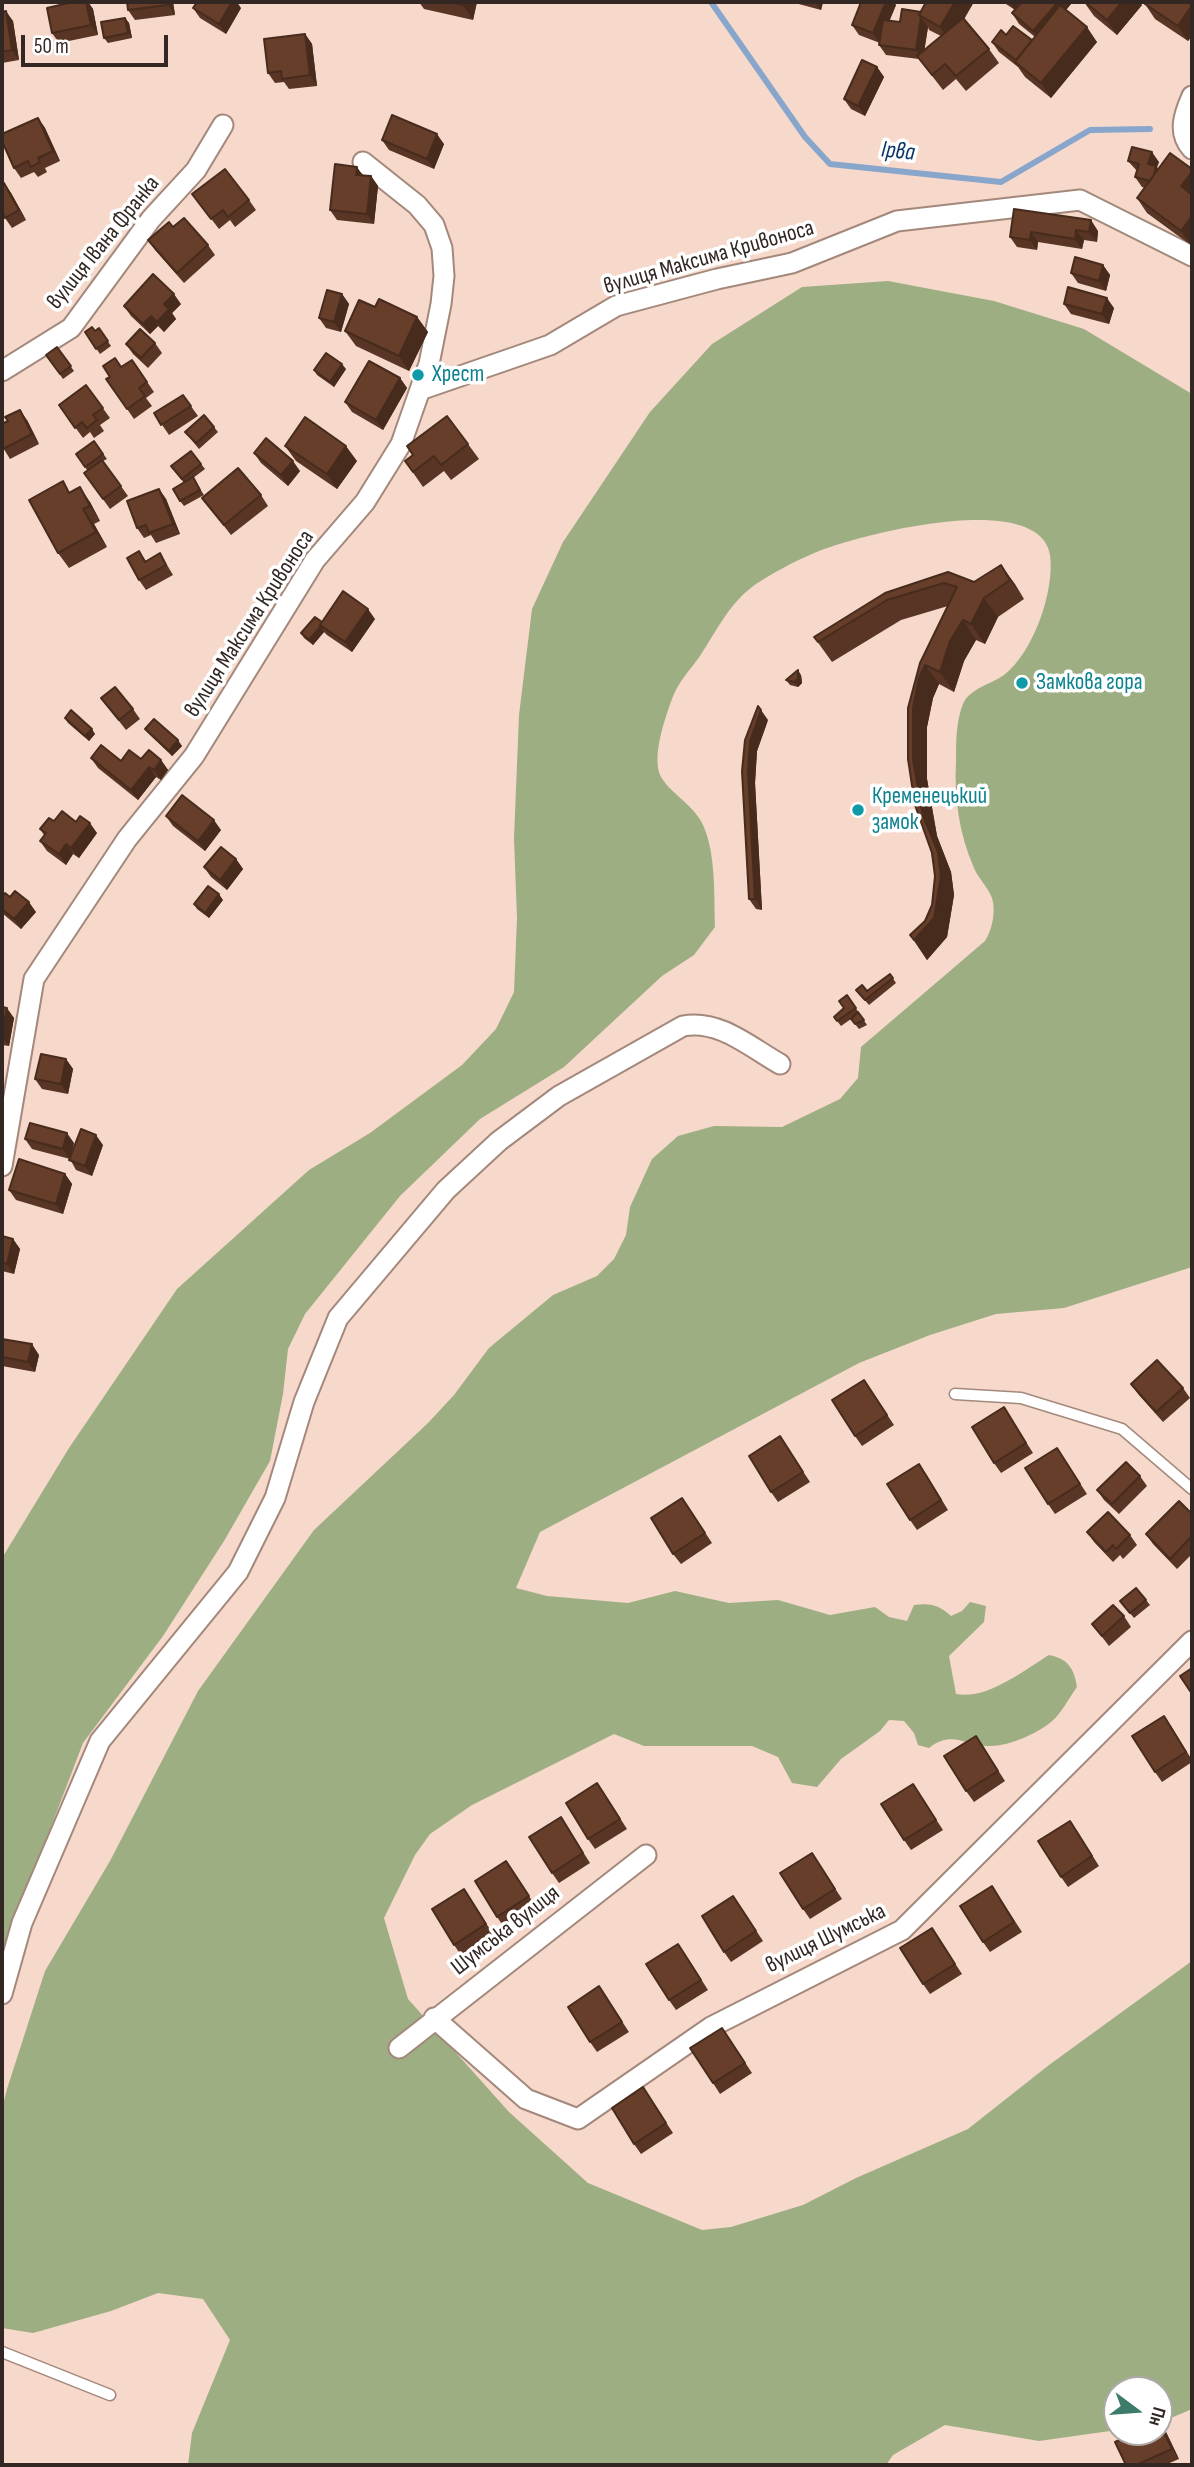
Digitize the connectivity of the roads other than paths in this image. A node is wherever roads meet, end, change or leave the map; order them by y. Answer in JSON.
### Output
{"nodes":[{"id":1,"x":1192,"y":96,"type":"edge"},
{"id":2,"x":223,"y":125,"type":"dead end"},
{"id":3,"x":1192,"y":149,"type":"edge"},
{"id":4,"x":363,"y":162,"type":"dead end"},
{"id":5,"x":1192,"y":256,"type":"edge"},
{"id":6,"x":2,"y":371,"type":"edge"},
{"id":7,"x":420,"y":390,"type":"junction"},
{"id":8,"x":780,"y":1064,"type":"dead end"},
{"id":9,"x":2,"y":1166,"type":"edge"},
{"id":10,"x":955,"y":1394,"type":"dead end"},
{"id":11,"x":1192,"y":1489,"type":"edge"},
{"id":12,"x":1192,"y":1641,"type":"edge"},
{"id":13,"x":646,"y":1855,"type":"dead end"},
{"id":14,"x":2,"y":1994,"type":"edge"},
{"id":15,"x":434,"y":2018,"type":"junction"},
{"id":16,"x":399,"y":2048,"type":"dead end"},
{"id":17,"x":2,"y":2352,"type":"edge"},
{"id":18,"x":110,"y":2395,"type":"dead end"}],
"edges":[{"from":1,"to":3,"type":"street"},
{"from":2,"to":6,"type":"street","name":"вулиця Івана Франка"},
{"from":4,"to":7,"type":"street"},
{"from":5,"to":7,"type":"street","name":"вулиця Максима Кривоноса"},
{"from":7,"to":9,"type":"street","name":"вулиця Максима Кривоноса"},
{"from":8,"to":14,"type":"street"},
{"from":10,"to":11,"type":"lane"},
{"from":12,"to":15,"type":"street","name":"вулиця Шумська"},
{"from":13,"to":15,"type":"street","name":"Шумська вулиця"},
{"from":15,"to":16,"type":"street","name":"Шумська вулиця"},
{"from":17,"to":18,"type":"lane"}]}
